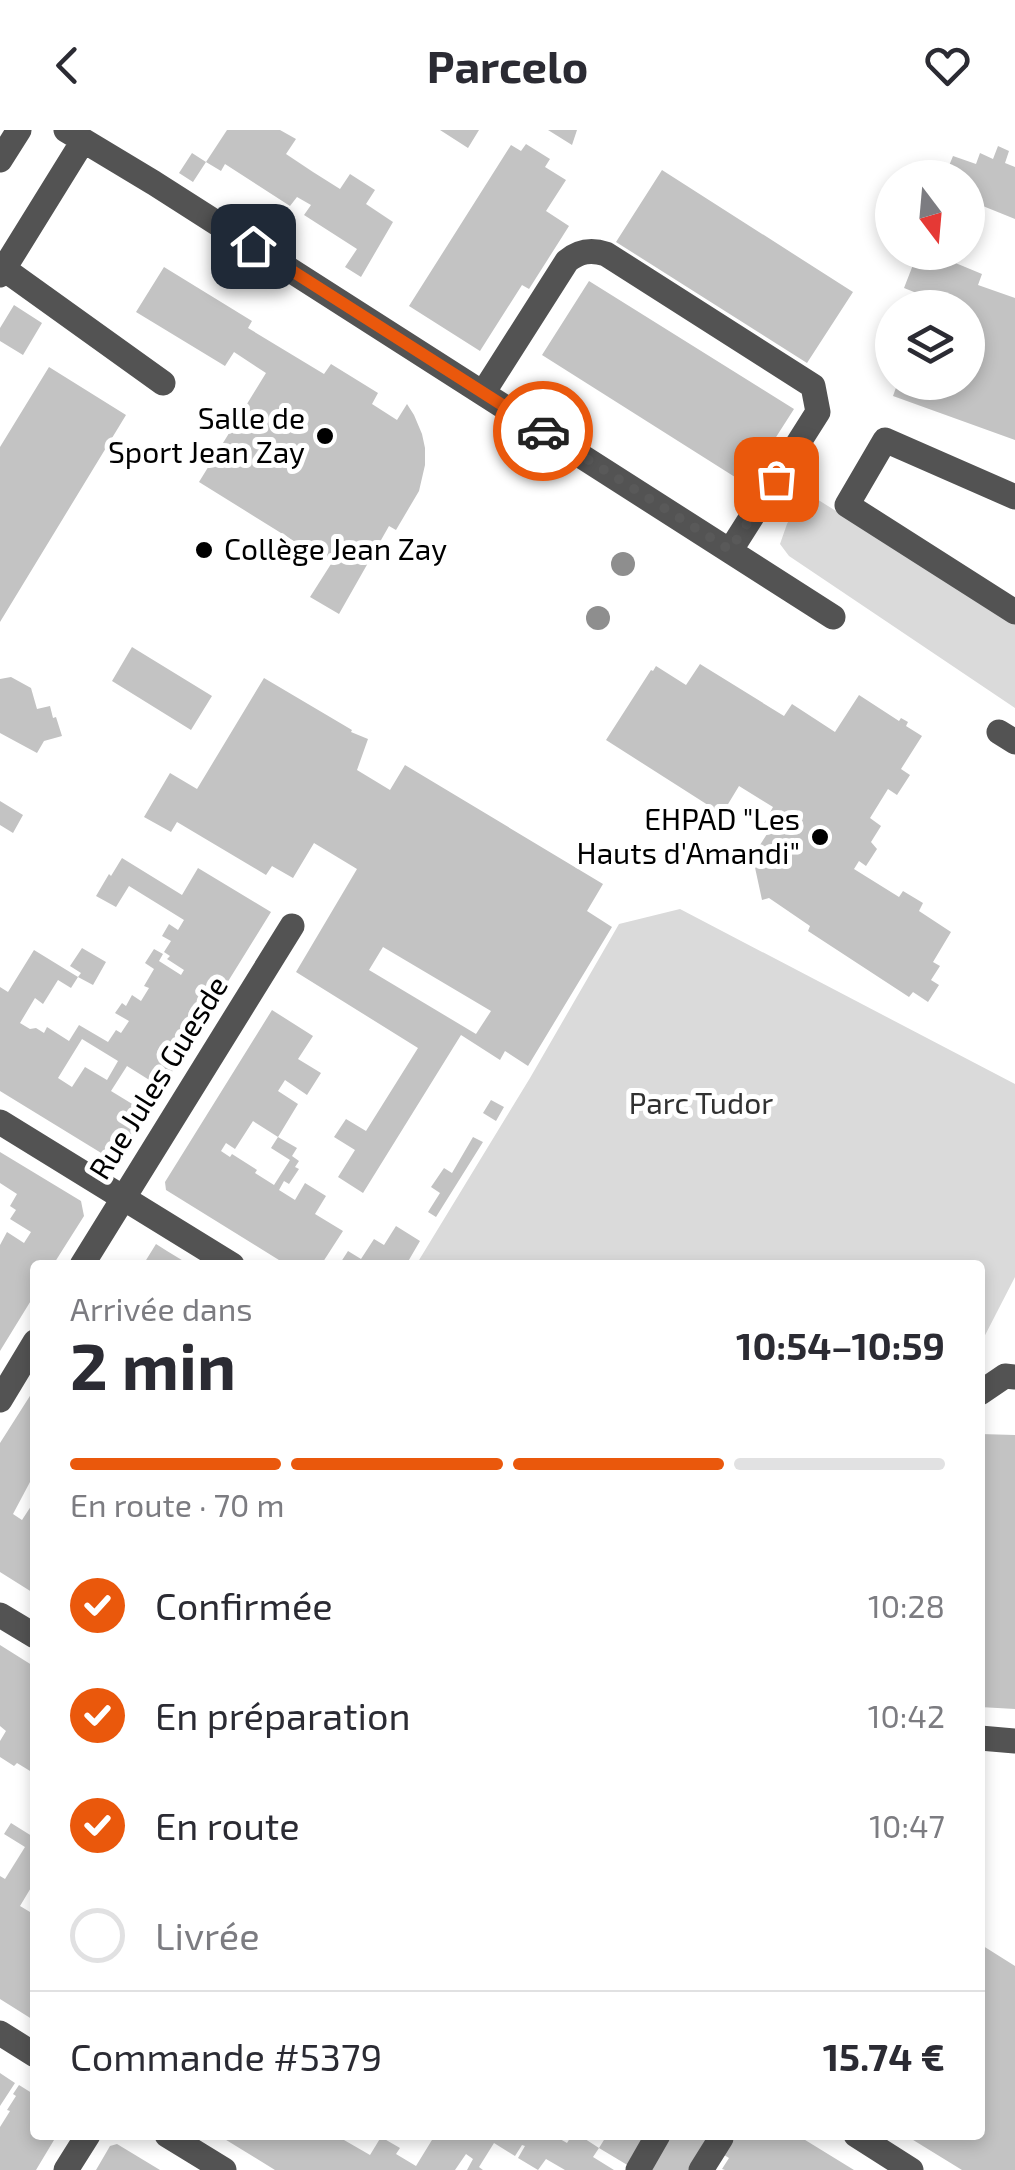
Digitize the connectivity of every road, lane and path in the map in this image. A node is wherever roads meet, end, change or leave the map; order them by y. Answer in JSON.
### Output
{"nodes":[{"id":1,"x":19,"y":130,"type":"edge"},
{"id":2,"x":75,"y":136,"type":"edge"},
{"id":3,"x":0,"y":160,"type":"edge"},
{"id":4,"x":2,"y":272,"type":"edge"},
{"id":5,"x":163,"y":383,"type":"dead end"},
{"id":6,"x":483,"y":393,"type":"junction"},
{"id":7,"x":1015,"y":497,"type":"edge"},
{"id":8,"x":730,"y":550,"type":"junction"},
{"id":9,"x":1015,"y":612,"type":"edge"},
{"id":10,"x":833,"y":617,"type":"dead end"},
{"id":11,"x":292,"y":926,"type":"dead end"},
{"id":12,"x":0,"y":1122,"type":"edge"},
{"id":13,"x":123,"y":1198,"type":"junction"},
{"id":14,"x":85,"y":1260,"type":"edge"},
{"id":15,"x":224,"y":1260,"type":"edge"},
{"id":16,"x":30,"y":1350,"type":"edge"},
{"id":17,"x":1015,"y":1377,"type":"edge"},
{"id":18,"x":985,"y":1390,"type":"edge"},
{"id":19,"x":0,"y":1400,"type":"edge"},
{"id":20,"x":0,"y":1615,"type":"edge"},
{"id":21,"x":30,"y":1633,"type":"edge"},
{"id":22,"x":985,"y":1738,"type":"edge"},
{"id":23,"x":1015,"y":1741,"type":"edge"},
{"id":24,"x":0,"y":2034,"type":"edge"},
{"id":25,"x":30,"y":2051,"type":"edge"},
{"id":26,"x":85,"y":2140,"type":"edge"},
{"id":27,"x":175,"y":2140,"type":"edge"},
{"id":28,"x":655,"y":2140,"type":"edge"},
{"id":29,"x":720,"y":2140,"type":"edge"},
{"id":30,"x":864,"y":2140,"type":"edge"},
{"id":31,"x":66,"y":2170,"type":"edge"},
{"id":32,"x":224,"y":2170,"type":"edge"},
{"id":33,"x":638,"y":2170,"type":"edge"},
{"id":34,"x":701,"y":2170,"type":"edge"},
{"id":35,"x":911,"y":2170,"type":"edge"}],
"edges":[{"from":1,"to":3,"type":"street"},
{"from":2,"to":4,"type":"street"},
{"from":2,"to":6,"type":"street"},
{"from":4,"to":5,"type":"street"},
{"from":6,"to":8,"type":"street"},
{"from":6,"to":8,"type":"street"},
{"from":7,"to":9,"type":"street"},
{"from":8,"to":10,"type":"street"},
{"from":11,"to":13,"type":"street","name":"Rue Jules Guesde"},
{"from":12,"to":13,"type":"street"},
{"from":13,"to":14,"type":"street","name":"Rue Jules Guesde"},
{"from":13,"to":15,"type":"street"},
{"from":16,"to":19,"type":"street"},
{"from":17,"to":18,"type":"street"},
{"from":20,"to":21,"type":"street"},
{"from":22,"to":23,"type":"street"},
{"from":24,"to":25,"type":"street"},
{"from":26,"to":31,"type":"street"},
{"from":27,"to":32,"type":"street"},
{"from":28,"to":33,"type":"street"},
{"from":29,"to":34,"type":"street"},
{"from":30,"to":35,"type":"street"}]}
